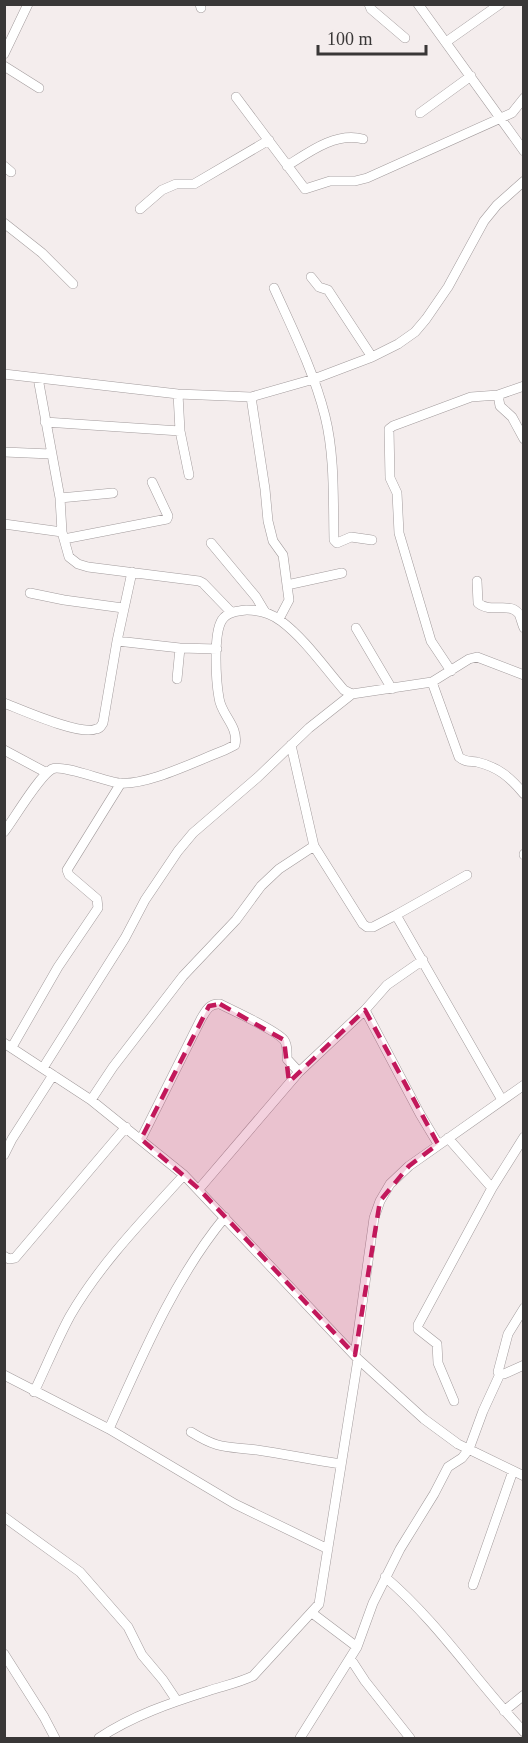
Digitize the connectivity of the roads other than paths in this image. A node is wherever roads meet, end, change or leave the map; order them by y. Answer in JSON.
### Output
{"nodes":[{"id":1,"x":28,"y":4,"type":"edge"},
{"id":2,"x":369,"y":4,"type":"edge"},
{"id":3,"x":418,"y":4,"type":"edge"},
{"id":4,"x":500,"y":4,"type":"edge"},
{"id":5,"x":405,"y":38,"type":"dead end"},
{"id":6,"x":446,"y":42,"type":"junction"},
{"id":7,"x":4,"y":54,"type":"edge"},
{"id":8,"x":4,"y":66,"type":"edge"},
{"id":9,"x":471,"y":76,"type":"junction"},
{"id":10,"x":39,"y":88,"type":"dead end"},
{"id":11,"x":236,"y":97,"type":"dead end"},
{"id":12,"x":524,"y":98,"type":"edge"},
{"id":13,"x":420,"y":113,"type":"dead end"},
{"id":14,"x":498,"y":118,"type":"junction"},
{"id":15,"x":363,"y":139,"type":"dead end"},
{"id":16,"x":269,"y":140,"type":"junction"},
{"id":17,"x":524,"y":151,"type":"edge"},
{"id":18,"x":287,"y":166,"type":"junction"},
{"id":19,"x":524,"y":181,"type":"edge"},
{"id":20,"x":140,"y":209,"type":"dead end"},
{"id":21,"x":4,"y":223,"type":"edge"},
{"id":22,"x":311,"y":277,"type":"dead end"},
{"id":23,"x":73,"y":284,"type":"dead end"},
{"id":24,"x":274,"y":288,"type":"dead end"},
{"id":25,"x":372,"y":357,"type":"junction"},
{"id":26,"x":4,"y":374,"type":"edge"},
{"id":27,"x":38,"y":378,"type":"junction"},
{"id":28,"x":314,"y":379,"type":"junction"},
{"id":29,"x":524,"y":386,"type":"edge"},
{"id":30,"x":178,"y":394,"type":"junction"},
{"id":31,"x":498,"y":395,"type":"junction"},
{"id":32,"x":251,"y":397,"type":"junction"},
{"id":33,"x":45,"y":422,"type":"junction"},
{"id":34,"x":180,"y":431,"type":"junction"},
{"id":35,"x":524,"y":439,"type":"edge"},
{"id":36,"x":4,"y":452,"type":"edge"},
{"id":37,"x":51,"y":454,"type":"junction"},
{"id":38,"x":189,"y":476,"type":"dead end"},
{"id":39,"x":152,"y":482,"type":"dead end"},
{"id":40,"x":113,"y":493,"type":"dead end"},
{"id":41,"x":60,"y":498,"type":"junction"},
{"id":42,"x":4,"y":524,"type":"edge"},
{"id":43,"x":63,"y":535,"type":"junction"},
{"id":44,"x":372,"y":540,"type":"dead end"},
{"id":45,"x":211,"y":543,"type":"dead end"},
{"id":46,"x":132,"y":572,"type":"junction"},
{"id":47,"x":342,"y":573,"type":"dead end"},
{"id":48,"x":477,"y":580,"type":"dead end"},
{"id":49,"x":287,"y":585,"type":"junction"},
{"id":50,"x":30,"y":593,"type":"dead end"},
{"id":51,"x":123,"y":608,"type":"junction"},
{"id":52,"x":231,"y":612,"type":"junction"},
{"id":53,"x":265,"y":612,"type":"junction"},
{"id":54,"x":279,"y":619,"type":"junction"},
{"id":55,"x":356,"y":628,"type":"dead end"},
{"id":56,"x":524,"y":628,"type":"edge"},
{"id":57,"x":117,"y":641,"type":"junction"},
{"id":58,"x":180,"y":648,"type":"junction"},
{"id":59,"x":217,"y":649,"type":"junction"},
{"id":60,"x":451,"y":671,"type":"junction"},
{"id":61,"x":524,"y":675,"type":"edge"},
{"id":62,"x":177,"y":679,"type":"dead end"},
{"id":63,"x":432,"y":682,"type":"junction"},
{"id":64,"x":392,"y":688,"type":"junction"},
{"id":65,"x":352,"y":694,"type":"junction"},
{"id":66,"x":5,"y":704,"type":"edge"},
{"id":67,"x":291,"y":745,"type":"junction"},
{"id":68,"x":4,"y":750,"type":"edge"},
{"id":69,"x":47,"y":773,"type":"junction"},
{"id":70,"x":121,"y":783,"type":"junction"},
{"id":71,"x":524,"y":794,"type":"edge"},
{"id":72,"x":5,"y":831,"type":"edge"},
{"id":73,"x":314,"y":846,"type":"junction"},
{"id":74,"x":467,"y":875,"type":"dead end"},
{"id":75,"x":396,"y":915,"type":"junction"},
{"id":76,"x":423,"y":960,"type":"junction"},
{"id":77,"x":365,"y":1010,"type":"junction"},
{"id":78,"x":8,"y":1045,"type":"edge"},
{"id":79,"x":43,"y":1068,"type":"junction"},
{"id":80,"x":299,"y":1072,"type":"junction"},
{"id":81,"x":53,"y":1076,"type":"junction"},
{"id":82,"x":524,"y":1085,"type":"edge"},
{"id":83,"x":91,"y":1100,"type":"junction"},
{"id":84,"x":502,"y":1100,"type":"junction"},
{"id":85,"x":126,"y":1127,"type":"junction"},
{"id":86,"x":8,"y":1136,"type":"edge"},
{"id":87,"x":524,"y":1137,"type":"edge"},
{"id":88,"x":448,"y":1138,"type":"junction"},
{"id":89,"x":141,"y":1140,"type":"junction"},
{"id":90,"x":438,"y":1144,"type":"junction"},
{"id":91,"x":4,"y":1155,"type":"edge"},
{"id":92,"x":184,"y":1175,"type":"junction"},
{"id":93,"x":492,"y":1188,"type":"junction"},
{"id":94,"x":199,"y":1189,"type":"junction"},
{"id":95,"x":225,"y":1217,"type":"junction"},
{"id":96,"x":4,"y":1256,"type":"edge"},
{"id":97,"x":524,"y":1308,"type":"edge"},
{"id":98,"x":356,"y":1357,"type":"junction"},
{"id":99,"x":524,"y":1365,"type":"edge"},
{"id":100,"x":500,"y":1374,"type":"junction"},
{"id":101,"x":4,"y":1375,"type":"edge"},
{"id":102,"x":34,"y":1392,"type":"junction"},
{"id":103,"x":454,"y":1401,"type":"dead end"},
{"id":104,"x":109,"y":1429,"type":"junction"},
{"id":105,"x":191,"y":1432,"type":"dead end"},
{"id":106,"x":469,"y":1449,"type":"junction"},
{"id":107,"x":341,"y":1464,"type":"junction"},
{"id":108,"x":513,"y":1471,"type":"junction"},
{"id":109,"x":524,"y":1476,"type":"edge"},
{"id":110,"x":4,"y":1517,"type":"edge"},
{"id":111,"x":328,"y":1549,"type":"junction"},
{"id":112,"x":385,"y":1577,"type":"junction"},
{"id":113,"x":473,"y":1585,"type":"dead end"},
{"id":114,"x":312,"y":1613,"type":"junction"},
{"id":115,"x":357,"y":1647,"type":"junction"},
{"id":116,"x":4,"y":1654,"type":"edge"},
{"id":117,"x":350,"y":1658,"type":"junction"},
{"id":118,"x":524,"y":1695,"type":"edge"},
{"id":119,"x":177,"y":1701,"type":"junction"},
{"id":120,"x":504,"y":1711,"type":"junction"},
{"id":121,"x":524,"y":1732,"type":"edge"},
{"id":122,"x":55,"y":1738,"type":"edge"},
{"id":123,"x":99,"y":1738,"type":"edge"},
{"id":124,"x":300,"y":1738,"type":"edge"},
{"id":125,"x":410,"y":1738,"type":"edge"}],
"edges":[{"from":1,"to":7,"type":"street"},
{"from":2,"to":5,"type":"street"},
{"from":3,"to":6,"type":"street"},
{"from":4,"to":6,"type":"street"},
{"from":6,"to":9,"type":"street"},
{"from":8,"to":10,"type":"street"},
{"from":9,"to":13,"type":"street"},
{"from":9,"to":14,"type":"street"},
{"from":11,"to":16,"type":"street"},
{"from":12,"to":14,"type":"street"},
{"from":14,"to":17,"type":"street"},
{"from":14,"to":18,"type":"street"},
{"from":15,"to":18,"type":"street"},
{"from":16,"to":18,"type":"street"},
{"from":16,"to":20,"type":"street"},
{"from":19,"to":25,"type":"street"},
{"from":21,"to":23,"type":"street"},
{"from":22,"to":25,"type":"street"},
{"from":24,"to":28,"type":"street"},
{"from":25,"to":28,"type":"street"},
{"from":26,"to":27,"type":"street"},
{"from":27,"to":30,"type":"street"},
{"from":27,"to":33,"type":"street"},
{"from":28,"to":32,"type":"street"},
{"from":28,"to":44,"type":"street"},
{"from":29,"to":31,"type":"street"},
{"from":30,"to":32,"type":"street"},
{"from":30,"to":34,"type":"street"},
{"from":31,"to":35,"type":"street"},
{"from":31,"to":60,"type":"street"},
{"from":32,"to":49,"type":"street"},
{"from":33,"to":34,"type":"street"},
{"from":33,"to":37,"type":"street"},
{"from":34,"to":38,"type":"street"},
{"from":36,"to":37,"type":"street"},
{"from":37,"to":41,"type":"street"},
{"from":39,"to":43,"type":"street"},
{"from":40,"to":41,"type":"street"},
{"from":41,"to":43,"type":"street"},
{"from":42,"to":43,"type":"street"},
{"from":43,"to":46,"type":"street"},
{"from":45,"to":53,"type":"street"},
{"from":46,"to":51,"type":"street"},
{"from":46,"to":52,"type":"street"},
{"from":47,"to":49,"type":"street"},
{"from":48,"to":56,"type":"street"},
{"from":49,"to":54,"type":"street"},
{"from":50,"to":51,"type":"street"},
{"from":51,"to":57,"type":"street"},
{"from":52,"to":53,"type":"street"},
{"from":52,"to":59,"type":"street"},
{"from":53,"to":54,"type":"street"},
{"from":54,"to":65,"type":"street"},
{"from":55,"to":64,"type":"street"},
{"from":57,"to":58,"type":"street"},
{"from":57,"to":66,"type":"street"},
{"from":58,"to":59,"type":"street"},
{"from":58,"to":62,"type":"street"},
{"from":59,"to":70,"type":"street"},
{"from":60,"to":61,"type":"street"},
{"from":60,"to":63,"type":"street"},
{"from":63,"to":64,"type":"street"},
{"from":63,"to":71,"type":"street"},
{"from":64,"to":65,"type":"street"},
{"from":65,"to":67,"type":"street"},
{"from":67,"to":73,"type":"street"},
{"from":67,"to":79,"type":"street"},
{"from":68,"to":69,"type":"street"},
{"from":69,"to":70,"type":"street"},
{"from":69,"to":72,"type":"street"},
{"from":70,"to":78,"type":"street"},
{"from":73,"to":75,"type":"street"},
{"from":73,"to":83,"type":"street"},
{"from":74,"to":75,"type":"street"},
{"from":75,"to":76,"type":"street"},
{"from":76,"to":77,"type":"street"},
{"from":76,"to":84,"type":"street"},
{"from":77,"to":80,"type":"street"},
{"from":77,"to":90,"type":"street"},
{"from":78,"to":79,"type":"street"},
{"from":79,"to":81,"type":"street"},
{"from":80,"to":89,"type":"street"},
{"from":80,"to":94,"type":"street"},
{"from":81,"to":83,"type":"street"},
{"from":81,"to":86,"type":"street"},
{"from":82,"to":84,"type":"street"},
{"from":83,"to":85,"type":"street"},
{"from":84,"to":88,"type":"street"},
{"from":85,"to":89,"type":"street"},
{"from":85,"to":96,"type":"street"},
{"from":86,"to":91,"type":"street"},
{"from":87,"to":93,"type":"street"},
{"from":88,"to":90,"type":"street"},
{"from":88,"to":93,"type":"street"},
{"from":89,"to":92,"type":"street"},
{"from":90,"to":98,"type":"street"},
{"from":92,"to":94,"type":"street"},
{"from":92,"to":102,"type":"street"},
{"from":93,"to":103,"type":"street"},
{"from":94,"to":95,"type":"street"},
{"from":95,"to":98,"type":"street"},
{"from":95,"to":104,"type":"street"},
{"from":97,"to":100,"type":"street"},
{"from":98,"to":106,"type":"street"},
{"from":98,"to":107,"type":"street"},
{"from":99,"to":100,"type":"street"},
{"from":100,"to":106,"type":"street"},
{"from":101,"to":102,"type":"street"},
{"from":102,"to":104,"type":"street"},
{"from":104,"to":111,"type":"street"},
{"from":105,"to":107,"type":"street"},
{"from":106,"to":108,"type":"street"},
{"from":106,"to":112,"type":"street"},
{"from":107,"to":111,"type":"street"},
{"from":108,"to":109,"type":"street"},
{"from":108,"to":113,"type":"street"},
{"from":110,"to":119,"type":"street"},
{"from":111,"to":114,"type":"street"},
{"from":112,"to":115,"type":"street"},
{"from":112,"to":120,"type":"street"},
{"from":114,"to":115,"type":"street"},
{"from":114,"to":119,"type":"street"},
{"from":115,"to":117,"type":"street"},
{"from":116,"to":122,"type":"street"},
{"from":117,"to":124,"type":"street"},
{"from":117,"to":125,"type":"street"},
{"from":118,"to":120,"type":"street"},
{"from":119,"to":123,"type":"street"},
{"from":120,"to":121,"type":"street"}]}
